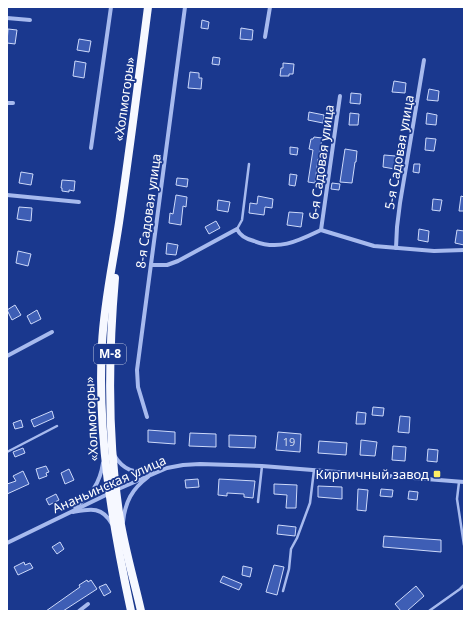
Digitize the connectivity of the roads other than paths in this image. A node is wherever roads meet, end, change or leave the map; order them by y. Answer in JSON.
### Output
{"nodes":[{"id":1,"x":111,"y":7,"type":"edge"},
{"id":2,"x":148,"y":7,"type":"edge"},
{"id":3,"x":185,"y":7,"type":"edge"},
{"id":4,"x":270,"y":7,"type":"edge"},
{"id":5,"x":7,"y":18,"type":"edge"},
{"id":6,"x":30,"y":20,"type":"dead end"},
{"id":7,"x":265,"y":37,"type":"dead end"},
{"id":8,"x":424,"y":60,"type":"dead end"},
{"id":9,"x":340,"y":96,"type":"dead end"},
{"id":10,"x":7,"y":102,"type":"edge"},
{"id":11,"x":12,"y":103,"type":"dead end"},
{"id":12,"x":91,"y":148,"type":"dead end"},
{"id":13,"x":249,"y":164,"type":"dead end"},
{"id":14,"x":7,"y":195,"type":"edge"},
{"id":15,"x":79,"y":202,"type":"dead end"},
{"id":16,"x":237,"y":229,"type":"junction"},
{"id":17,"x":321,"y":230,"type":"junction"},
{"id":18,"x":396,"y":248,"type":"junction"},
{"id":19,"x":464,"y":250,"type":"edge"},
{"id":20,"x":151,"y":265,"type":"junction"},
{"id":21,"x":52,"y":332,"type":"dead end"},
{"id":22,"x":7,"y":356,"type":"edge"},
{"id":23,"x":147,"y":417,"type":"dead end"},
{"id":24,"x":57,"y":426,"type":"dead end"},
{"id":25,"x":7,"y":452,"type":"edge"},
{"id":26,"x":108,"y":452,"type":"junction"},
{"id":27,"x":262,"y":466,"type":"junction"},
{"id":28,"x":314,"y":470,"type":"junction"},
{"id":29,"x":156,"y":471,"type":"junction"},
{"id":30,"x":459,"y":482,"type":"junction"},
{"id":31,"x":464,"y":482,"type":"edge"},
{"id":32,"x":113,"y":492,"type":"junction"},
{"id":33,"x":258,"y":502,"type":"dead end"},
{"id":34,"x":66,"y":513,"type":"junction"},
{"id":35,"x":119,"y":532,"type":"junction"},
{"id":36,"x":463,"y":534,"type":"edge"},
{"id":37,"x":7,"y":543,"type":"edge"},
{"id":38,"x":464,"y":545,"type":"edge"},
{"id":39,"x":464,"y":585,"type":"edge"},
{"id":40,"x":283,"y":591,"type":"dead end"},
{"id":41,"x":88,"y":604,"type":"dead end"},
{"id":42,"x":431,"y":610,"type":"edge"},
{"id":43,"x":80,"y":611,"type":"edge"},
{"id":44,"x":131,"y":611,"type":"edge"},
{"id":45,"x":140,"y":611,"type":"edge"}],
"edges":[{"from":1,"to":12,"type":"street"},
{"from":2,"to":26,"type":"highway","name":"«Холмогоры»","number":"М-8"},
{"from":3,"to":20,"type":"street","name":"8-я Садовая улица"},
{"from":4,"to":7,"type":"street"},
{"from":5,"to":6,"type":"street"},
{"from":8,"to":18,"type":"street","name":"5-я Садовая улица"},
{"from":9,"to":17,"type":"street","name":"6-я Садовая улица"},
{"from":10,"to":11,"type":"street"},
{"from":13,"to":16,"type":"lane"},
{"from":14,"to":15,"type":"street"},
{"from":16,"to":17,"type":"street"},
{"from":16,"to":20,"type":"street"},
{"from":17,"to":18,"type":"street"},
{"from":18,"to":19,"type":"street"},
{"from":20,"to":23,"type":"street","name":"8-я Садовая улица"},
{"from":21,"to":22,"type":"street"},
{"from":24,"to":25,"type":"lane"},
{"from":26,"to":29,"type":"street"},
{"from":26,"to":32,"type":"highway","name":"«Холмогоры»","number":"М-8"},
{"from":26,"to":34,"type":"street"},
{"from":27,"to":28,"type":"street","name":"Ананьинская улица"},
{"from":27,"to":29,"type":"street","name":"Ананьинская улица"},
{"from":27,"to":33,"type":"lane"},
{"from":28,"to":30,"type":"street","name":"Ананьинская улица"},
{"from":28,"to":40,"type":"lane"},
{"from":29,"to":32,"type":"street","name":"Ананьинская улица"},
{"from":29,"to":35,"type":"street"},
{"from":30,"to":31,"type":"street","name":"Ананьинская улица"},
{"from":30,"to":36,"type":"lane"},
{"from":32,"to":34,"type":"street","name":"Ананьинская улица"},
{"from":32,"to":35,"type":"highway","name":"«Холмогоры»","number":"М-8"},
{"from":34,"to":35,"type":"street"},
{"from":34,"to":37,"type":"street","name":"Ананьинская улица"},
{"from":35,"to":44,"type":"highway","name":"«Холмогоры»","number":"М-8"},
{"from":35,"to":45,"type":"highway","name":"«Холмогоры»","number":"М-8"},
{"from":36,"to":38,"type":"lane"},
{"from":39,"to":42,"type":"lane"},
{"from":41,"to":43,"type":"street"}]}
